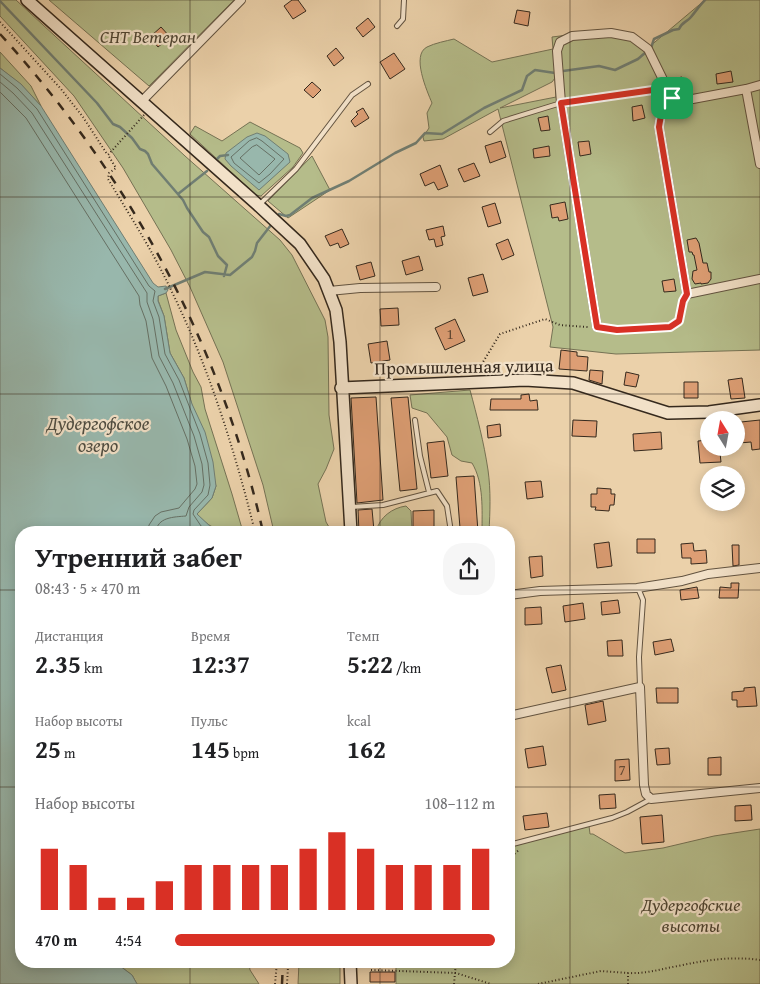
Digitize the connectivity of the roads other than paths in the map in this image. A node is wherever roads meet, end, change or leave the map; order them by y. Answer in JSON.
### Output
{"nodes":[{"id":1,"x":27,"y":0,"type":"edge"},
{"id":2,"x":241,"y":0,"type":"edge"},
{"id":3,"x":404,"y":0,"type":"edge"},
{"id":4,"x":397,"y":26,"type":"dead end"},
{"id":5,"x":368,"y":84,"type":"dead end"},
{"id":6,"x":760,"y":84,"type":"edge"},
{"id":7,"x":667,"y":88,"type":"junction"},
{"id":8,"x":746,"y":89,"type":"junction"},
{"id":9,"x":672,"y":98,"type":"junction"},
{"id":10,"x":561,"y":103,"type":"junction"},
{"id":11,"x":146,"y":106,"type":"junction"},
{"id":12,"x":490,"y":132,"type":"dead end"},
{"id":13,"x":760,"y":164,"type":"edge"},
{"id":14,"x":258,"y":205,"type":"junction"},
{"id":15,"x":760,"y":279,"type":"edge"},
{"id":16,"x":436,"y":286,"type":"dead end"},
{"id":17,"x":329,"y":291,"type":"junction"},
{"id":18,"x":687,"y":294,"type":"junction"},
{"id":19,"x":597,"y":327,"type":"joint"},
{"id":20,"x":341,"y":388,"type":"junction"},
{"id":21,"x":760,"y":405,"type":"edge"},
{"id":22,"x":415,"y":420,"type":"dead end"},
{"id":23,"x":429,"y":492,"type":"junction"},
{"id":24,"x":349,"y":508,"type":"junction"},
{"id":25,"x":350,"y":526,"type":"edge"},
{"id":26,"x":450,"y":526,"type":"edge"},
{"id":27,"x":760,"y":568,"type":"edge"},
{"id":28,"x":638,"y":588,"type":"junction"},
{"id":29,"x":515,"y":594,"type":"edge"},
{"id":30,"x":640,"y":687,"type":"junction"},
{"id":31,"x":515,"y":715,"type":"edge"},
{"id":32,"x":760,"y":788,"type":"edge"},
{"id":33,"x":651,"y":799,"type":"junction"},
{"id":34,"x":515,"y":843,"type":"edge"},
{"id":35,"x":350,"y":968,"type":"edge"},
{"id":36,"x":351,"y":984,"type":"edge"}],
"edges":[{"from":1,"to":11,"type":"street"},
{"from":2,"to":11,"type":"street"},
{"from":3,"to":4,"type":"lane"},
{"from":5,"to":14,"type":"lane"},
{"from":6,"to":8,"type":"street"},
{"from":7,"to":9,"type":"street"},
{"from":7,"to":10,"type":"lane"},
{"from":7,"to":10,"type":"street"},
{"from":8,"to":9,"type":"street"},
{"from":8,"to":13,"type":"street"},
{"from":9,"to":18,"type":"street"},
{"from":10,"to":12,"type":"lane"},
{"from":10,"to":19,"type":"street"},
{"from":11,"to":14,"type":"street"},
{"from":14,"to":17,"type":"street"},
{"from":15,"to":18,"type":"street"},
{"from":16,"to":17,"type":"street"},
{"from":17,"to":20,"type":"street"},
{"from":18,"to":19,"type":"lane"},
{"from":20,"to":21,"type":"street","name":"Промышленная улица"},
{"from":20,"to":24,"type":"street"},
{"from":22,"to":23,"type":"lane"},
{"from":23,"to":24,"type":"lane"},
{"from":23,"to":26,"type":"lane"},
{"from":24,"to":25,"type":"street"},
{"from":27,"to":28,"type":"street"},
{"from":28,"to":29,"type":"street"},
{"from":28,"to":30,"type":"lane"},
{"from":30,"to":31,"type":"street"},
{"from":30,"to":33,"type":"street"},
{"from":32,"to":33,"type":"street"},
{"from":33,"to":34,"type":"lane"},
{"from":35,"to":36,"type":"street"}]}
